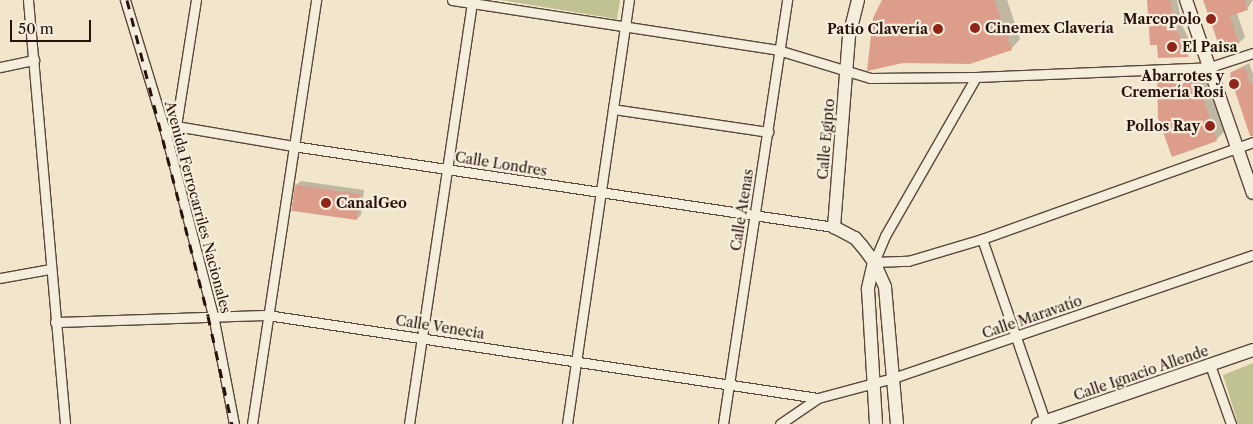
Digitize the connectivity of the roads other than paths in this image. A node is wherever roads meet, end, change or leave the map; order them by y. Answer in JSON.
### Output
{"nodes":[{"id":1,"x":28,"y":0,"type":"edge"},
{"id":2,"x":125,"y":0,"type":"edge"},
{"id":3,"x":196,"y":0,"type":"edge"},
{"id":4,"x":316,"y":0,"type":"edge"},
{"id":5,"x":452,"y":0,"type":"edge"},
{"id":6,"x":629,"y":0,"type":"edge"},
{"id":7,"x":787,"y":0,"type":"edge"},
{"id":8,"x":858,"y":0,"type":"edge"},
{"id":9,"x":1186,"y":0,"type":"edge"},
{"id":10,"x":472,"y":2,"type":"edge"},
{"id":11,"x":625,"y":26,"type":"junction"},
{"id":12,"x":778,"y":50,"type":"junction"},
{"id":13,"x":1253,"y":53,"type":"edge"},
{"id":14,"x":34,"y":60,"type":"junction"},
{"id":15,"x":0,"y":67,"type":"edge"},
{"id":16,"x":1210,"y":67,"type":"junction"},
{"id":17,"x":847,"y":73,"type":"junction"},
{"id":18,"x":976,"y":77,"type":"junction"},
{"id":19,"x":613,"y":109,"type":"junction"},
{"id":20,"x":176,"y":126,"type":"junction"},
{"id":21,"x":165,"y":131,"type":"junction"},
{"id":22,"x":768,"y":132,"type":"junction"},
{"id":23,"x":1253,"y":142,"type":"edge"},
{"id":24,"x":293,"y":146,"type":"junction"},
{"id":25,"x":1237,"y":148,"type":"junction"},
{"id":26,"x":446,"y":169,"type":"junction"},
{"id":27,"x":600,"y":193,"type":"junction"},
{"id":28,"x":1253,"y":193,"type":"edge"},
{"id":29,"x":754,"y":216,"type":"junction"},
{"id":30,"x":834,"y":227,"type":"junction"},
{"id":31,"x":982,"y":239,"type":"junction"},
{"id":32,"x":1253,"y":255,"type":"edge"},
{"id":33,"x":874,"y":262,"type":"junction"},
{"id":34,"x":50,"y":269,"type":"junction"},
{"id":35,"x":0,"y":278,"type":"edge"},
{"id":36,"x":267,"y":314,"type":"junction"},
{"id":37,"x":213,"y":315,"type":"junction"},
{"id":38,"x":55,"y":322,"type":"junction"},
{"id":39,"x":1016,"y":337,"type":"junction"},
{"id":40,"x":421,"y":338,"type":"junction"},
{"id":41,"x":1253,"y":350,"type":"edge"},
{"id":42,"x":575,"y":362,"type":"junction"},
{"id":43,"x":1210,"y":365,"type":"junction"},
{"id":44,"x":893,"y":378,"type":"junction"},
{"id":45,"x":873,"y":383,"type":"junction"},
{"id":46,"x":728,"y":385,"type":"junction"},
{"id":47,"x":818,"y":398,"type":"junction"},
{"id":48,"x":1043,"y":423,"type":"edge"},
{"id":49,"x":65,"y":424,"type":"edge"},
{"id":50,"x":234,"y":424,"type":"edge"},
{"id":51,"x":252,"y":424,"type":"edge"},
{"id":52,"x":409,"y":424,"type":"edge"},
{"id":53,"x":567,"y":424,"type":"edge"},
{"id":54,"x":723,"y":424,"type":"edge"},
{"id":55,"x":780,"y":424,"type":"edge"},
{"id":56,"x":876,"y":424,"type":"edge"},
{"id":57,"x":897,"y":424,"type":"edge"},
{"id":58,"x":1231,"y":424,"type":"edge"}],
"edges":[{"from":1,"to":14,"type":"street"},
{"from":2,"to":21,"type":"street","name":"Avenida Ferrocarriles Nacionales"},
{"from":3,"to":20,"type":"street"},
{"from":4,"to":24,"type":"street"},
{"from":5,"to":10,"type":"street"},
{"from":6,"to":11,"type":"street"},
{"from":7,"to":12,"type":"street","name":"Calle Atenas"},
{"from":8,"to":17,"type":"street","name":"Calle Egipto"},
{"from":9,"to":16,"type":"street"},
{"from":10,"to":11,"type":"street"},
{"from":10,"to":26,"type":"street"},
{"from":11,"to":12,"type":"street"},
{"from":11,"to":19,"type":"street"},
{"from":12,"to":17,"type":"street"},
{"from":12,"to":22,"type":"street","name":"Calle Atenas"},
{"from":13,"to":16,"type":"street"},
{"from":14,"to":15,"type":"street"},
{"from":14,"to":34,"type":"street"},
{"from":16,"to":18,"type":"street"},
{"from":16,"to":25,"type":"street"},
{"from":17,"to":18,"type":"street"},
{"from":17,"to":30,"type":"street","name":"Calle Egipto"},
{"from":18,"to":33,"type":"street"},
{"from":19,"to":22,"type":"street"},
{"from":19,"to":27,"type":"street"},
{"from":20,"to":21,"type":"street"},
{"from":20,"to":24,"type":"street","name":"Calle Londres"},
{"from":21,"to":37,"type":"street","name":"Avenida Ferrocarriles Nacionales"},
{"from":22,"to":29,"type":"street","name":"Calle Atenas"},
{"from":23,"to":25,"type":"street"},
{"from":24,"to":26,"type":"street","name":"Calle Londres"},
{"from":24,"to":36,"type":"street"},
{"from":25,"to":28,"type":"street"},
{"from":25,"to":31,"type":"street"},
{"from":26,"to":27,"type":"street","name":"Calle Londres"},
{"from":26,"to":40,"type":"street"},
{"from":27,"to":29,"type":"street","name":"Calle Londres"},
{"from":27,"to":42,"type":"street"},
{"from":29,"to":30,"type":"street","name":"Calle Londres"},
{"from":29,"to":46,"type":"street","name":"Calle Atenas"},
{"from":30,"to":33,"type":"street"},
{"from":31,"to":33,"type":"street"},
{"from":31,"to":39,"type":"street"},
{"from":32,"to":39,"type":"street","name":"Calle Maravatío"},
{"from":33,"to":44,"type":"street"},
{"from":33,"to":45,"type":"street"},
{"from":34,"to":35,"type":"street"},
{"from":34,"to":38,"type":"street"},
{"from":36,"to":37,"type":"street","name":"Calle Venecia"},
{"from":36,"to":40,"type":"street","name":"Calle Venecia"},
{"from":36,"to":51,"type":"street"},
{"from":37,"to":38,"type":"street","name":"Calle Venecia"},
{"from":37,"to":50,"type":"street","name":"Avenida Ferrocarriles Nacionales"},
{"from":38,"to":49,"type":"street"},
{"from":39,"to":44,"type":"street","name":"Calle Maravatío"},
{"from":39,"to":48,"type":"street"},
{"from":40,"to":42,"type":"street","name":"Calle Venecia"},
{"from":40,"to":52,"type":"street"},
{"from":41,"to":43,"type":"street","name":"Calle Ignacio Allende"},
{"from":42,"to":46,"type":"street","name":"Calle Venecia"},
{"from":42,"to":53,"type":"street"},
{"from":43,"to":48,"type":"street","name":"Calle Ignacio Allende"},
{"from":43,"to":58,"type":"street"},
{"from":44,"to":45,"type":"street","name":"Calle Maravatío"},
{"from":44,"to":57,"type":"street"},
{"from":45,"to":47,"type":"street","name":"Calle Maravatío"},
{"from":45,"to":56,"type":"street"},
{"from":46,"to":47,"type":"street","name":"Calle Venecia"},
{"from":46,"to":54,"type":"street","name":"Calle Atenas"},
{"from":47,"to":55,"type":"street"}]}
